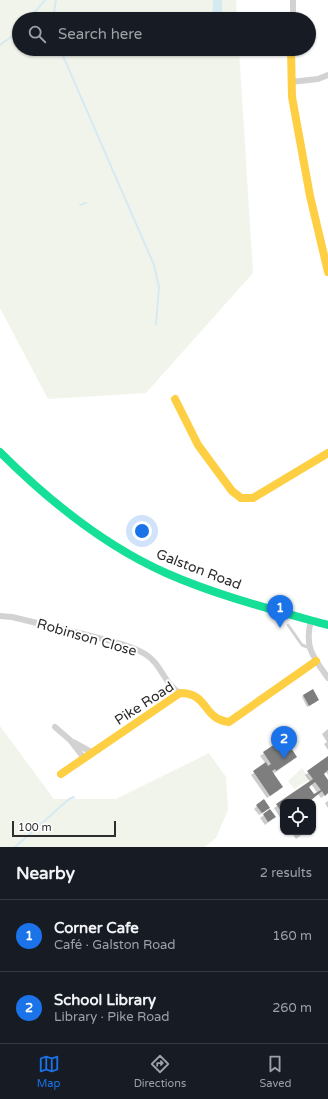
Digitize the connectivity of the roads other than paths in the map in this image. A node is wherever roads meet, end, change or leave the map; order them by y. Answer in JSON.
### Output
{"nodes":[{"id":1,"x":293,"y":0,"type":"edge"},
{"id":2,"x":293,"y":12,"type":"edge"},
{"id":3,"x":292,"y":56,"type":"edge"},
{"id":4,"x":328,"y":75,"type":"edge"},
{"id":5,"x":291,"y":82,"type":"junction"},
{"id":6,"x":328,"y":272,"type":"edge"},
{"id":7,"x":175,"y":399,"type":"dead end"},
{"id":8,"x":0,"y":452,"type":"edge"},
{"id":9,"x":328,"y":453,"type":"edge"},
{"id":10,"x":0,"y":616,"type":"edge"},
{"id":11,"x":311,"y":620,"type":"junction"},
{"id":12,"x":288,"y":625,"type":"dead end"},
{"id":13,"x":328,"y":625,"type":"edge"},
{"id":14,"x":310,"y":648,"type":"junction"},
{"id":15,"x":316,"y":661,"type":"junction"},
{"id":16,"x":328,"y":678,"type":"edge"},
{"id":17,"x":180,"y":693,"type":"junction"},
{"id":18,"x":55,"y":727,"type":"dead end"},
{"id":19,"x":70,"y":740,"type":"junction"},
{"id":20,"x":93,"y":753,"type":"junction"},
{"id":21,"x":84,"y":758,"type":"junction"},
{"id":22,"x":61,"y":774,"type":"dead end"}],
"edges":[{"from":1,"to":2,"type":"street"},
{"from":3,"to":5,"type":"street"},
{"from":4,"to":5,"type":"street"},
{"from":5,"to":6,"type":"street"},
{"from":7,"to":9,"type":"street"},
{"from":8,"to":11,"type":"street","name":"Galston Road"},
{"from":10,"to":17,"type":"street","name":"Robinson Close"},
{"from":11,"to":13,"type":"street","name":"Galston Road"},
{"from":11,"to":14,"type":"street"},
{"from":12,"to":14,"type":"lane"},
{"from":14,"to":15,"type":"street"},
{"from":15,"to":16,"type":"street"},
{"from":15,"to":17,"type":"street","name":"Pike Road"},
{"from":17,"to":20,"type":"street","name":"Pike Road"},
{"from":18,"to":19,"type":"street"},
{"from":19,"to":20,"type":"street"},
{"from":19,"to":21,"type":"street"},
{"from":20,"to":21,"type":"street","name":"Pike Road"},
{"from":21,"to":22,"type":"street","name":"Pike Road"}]}
